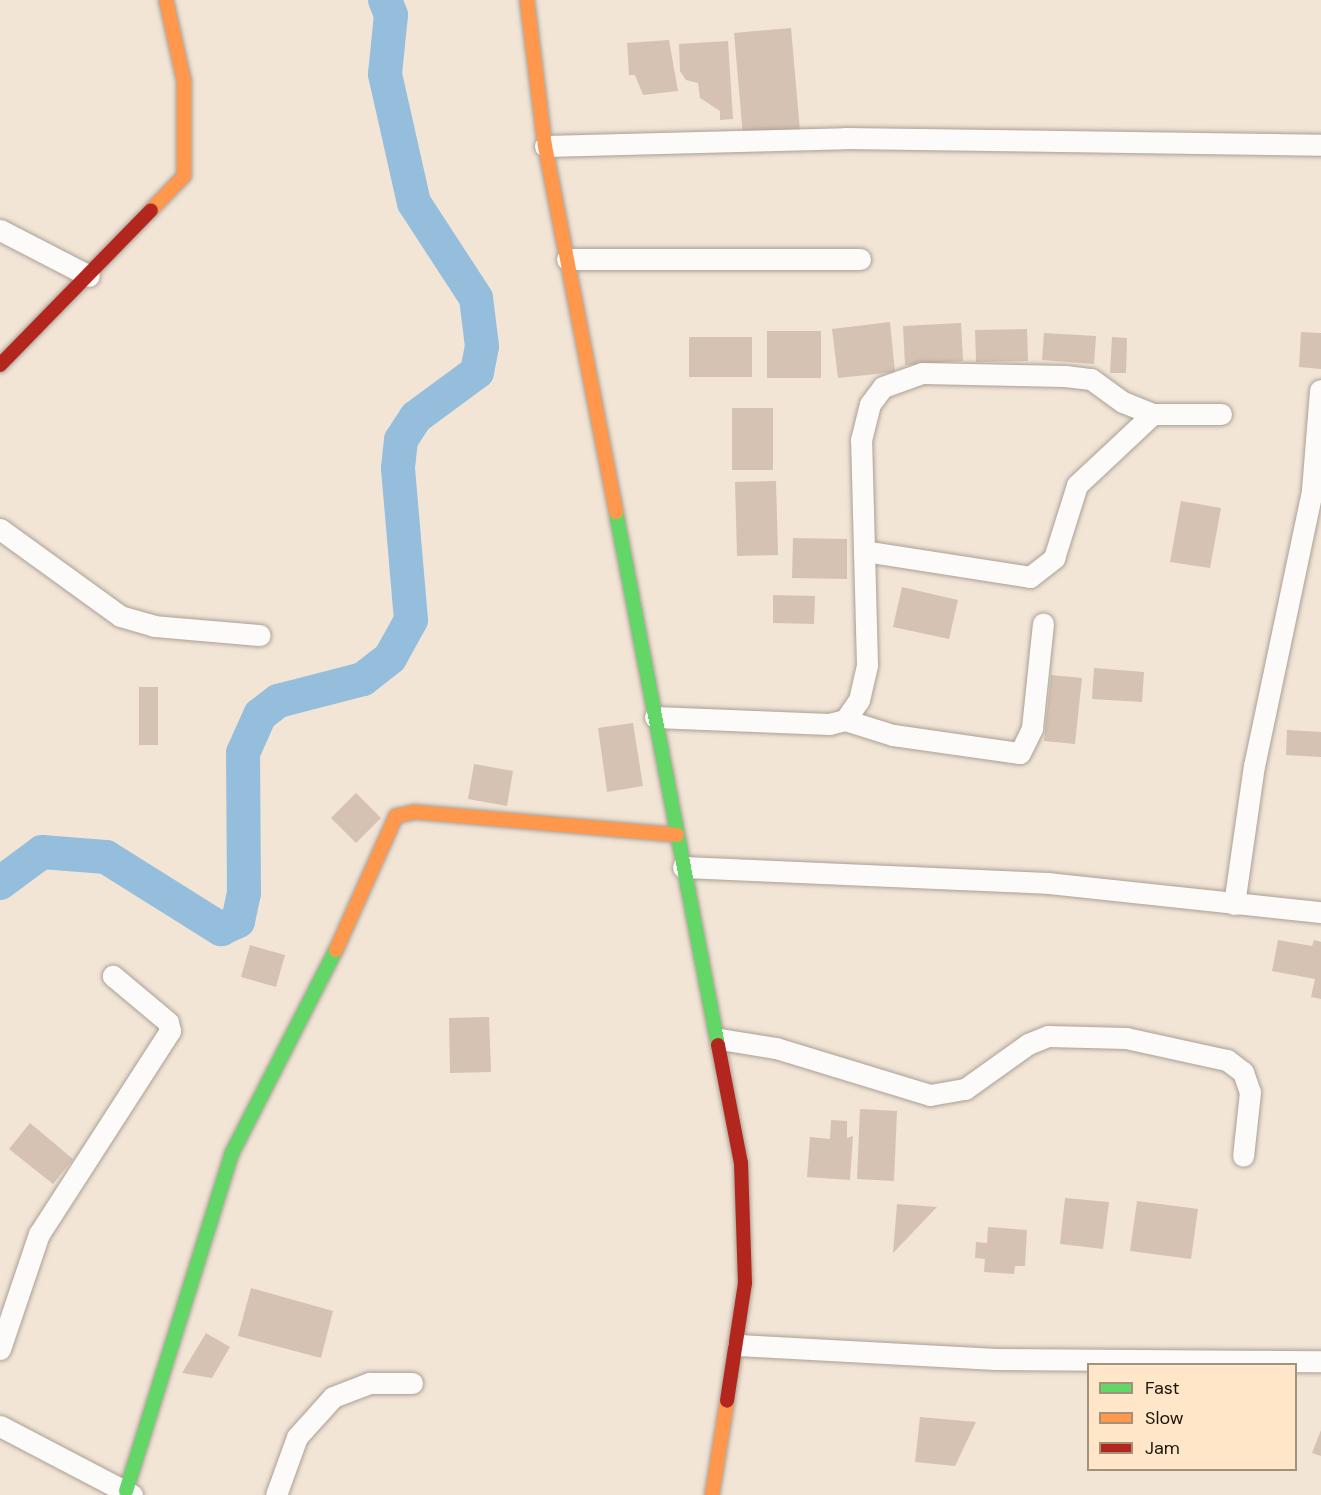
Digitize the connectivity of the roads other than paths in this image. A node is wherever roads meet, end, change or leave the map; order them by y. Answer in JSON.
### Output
{"nodes":[{"id":1,"x":166,"y":0,"type":"edge"},
{"id":2,"x":527,"y":0,"type":"edge"},
{"id":3,"x":1321,"y":145,"type":"edge"},
{"id":4,"x":545,"y":146,"type":"junction"},
{"id":5,"x":0,"y":230,"type":"edge"},
{"id":6,"x":567,"y":259,"type":"junction"},
{"id":7,"x":860,"y":259,"type":"dead end"},
{"id":8,"x":88,"y":276,"type":"junction"},
{"id":9,"x":0,"y":365,"type":"edge"},
{"id":10,"x":1320,"y":390,"type":"edge"},
{"id":11,"x":1152,"y":414,"type":"junction"},
{"id":12,"x":1221,"y":414,"type":"dead end"},
{"id":13,"x":0,"y":529,"type":"edge"},
{"id":14,"x":864,"y":551,"type":"junction"},
{"id":15,"x":1043,"y":624,"type":"dead end"},
{"id":16,"x":260,"y":635,"type":"dead end"},
{"id":17,"x":655,"y":717,"type":"junction"},
{"id":18,"x":845,"y":720,"type":"junction"},
{"id":19,"x":677,"y":835,"type":"junction"},
{"id":20,"x":683,"y":867,"type":"junction"},
{"id":21,"x":1234,"y":904,"type":"junction"},
{"id":22,"x":1321,"y":912,"type":"edge"},
{"id":23,"x":113,"y":976,"type":"dead end"},
{"id":24,"x":720,"y":1039,"type":"junction"},
{"id":25,"x":1243,"y":1156,"type":"dead end"},
{"id":26,"x":738,"y":1345,"type":"junction"},
{"id":27,"x":0,"y":1349,"type":"edge"},
{"id":28,"x":1321,"y":1361,"type":"edge"},
{"id":29,"x":412,"y":1383,"type":"dead end"},
{"id":30,"x":0,"y":1426,"type":"edge"},
{"id":31,"x":129,"y":1493,"type":"edge"},
{"id":32,"x":276,"y":1495,"type":"edge"},
{"id":33,"x":712,"y":1495,"type":"edge"}],
"edges":[{"from":1,"to":8,"type":"main road"},
{"from":2,"to":4,"type":"main road"},
{"from":3,"to":4,"type":"street"},
{"from":4,"to":6,"type":"main road"},
{"from":5,"to":8,"type":"street"},
{"from":6,"to":7,"type":"street"},
{"from":6,"to":17,"type":"main road"},
{"from":8,"to":9,"type":"main road"},
{"from":10,"to":21,"type":"street"},
{"from":11,"to":12,"type":"street"},
{"from":11,"to":14,"type":"street"},
{"from":11,"to":14,"type":"street"},
{"from":13,"to":16,"type":"street"},
{"from":14,"to":18,"type":"street"},
{"from":15,"to":18,"type":"street"},
{"from":17,"to":18,"type":"street"},
{"from":17,"to":19,"type":"main road"},
{"from":19,"to":20,"type":"main road"},
{"from":19,"to":31,"type":"main road"},
{"from":20,"to":21,"type":"street"},
{"from":20,"to":24,"type":"main road"},
{"from":21,"to":22,"type":"street"},
{"from":23,"to":27,"type":"street"},
{"from":24,"to":25,"type":"street"},
{"from":24,"to":26,"type":"main road"},
{"from":26,"to":28,"type":"street"},
{"from":26,"to":33,"type":"main road"},
{"from":29,"to":32,"type":"street"},
{"from":30,"to":31,"type":"street"}]}
